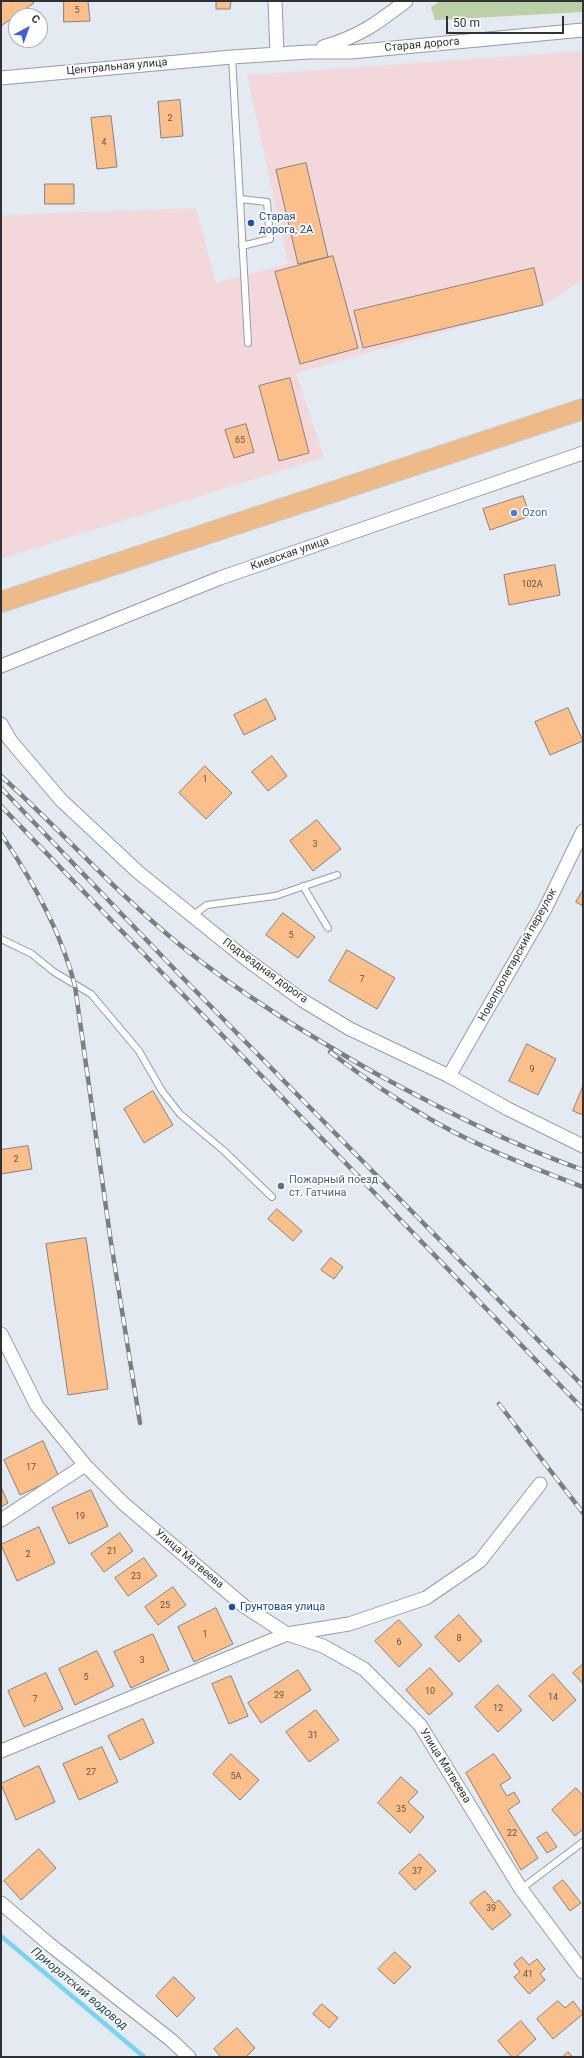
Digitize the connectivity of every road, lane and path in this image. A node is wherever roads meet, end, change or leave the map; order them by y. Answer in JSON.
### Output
{"nodes":[{"id":1,"x":275,"y":1,"type":"edge"},
{"id":2,"x":406,"y":1,"type":"edge"},
{"id":3,"x":583,"y":30,"type":"edge"},
{"id":4,"x":309,"y":52,"type":"junction"},
{"id":5,"x":277,"y":54,"type":"junction"},
{"id":6,"x":232,"y":57,"type":"junction"},
{"id":7,"x":1,"y":78,"type":"edge"},
{"id":8,"x":240,"y":199,"type":"junction"},
{"id":9,"x":242,"y":246,"type":"junction"},
{"id":10,"x":248,"y":343,"type":"dead end"},
{"id":11,"x":583,"y":409,"type":"edge"},
{"id":12,"x":583,"y":453,"type":"edge"},
{"id":13,"x":1,"y":602,"type":"edge"},
{"id":14,"x":1,"y":666,"type":"edge"},
{"id":15,"x":1,"y":724,"type":"edge"},
{"id":16,"x":583,"y":831,"type":"edge"},
{"id":17,"x":337,"y":875,"type":"dead end"},
{"id":18,"x":303,"y":886,"type":"junction"},
{"id":19,"x":192,"y":916,"type":"junction"},
{"id":20,"x":328,"y":928,"type":"dead end"},
{"id":21,"x":1,"y":938,"type":"edge"},
{"id":22,"x":449,"y":1076,"type":"junction"},
{"id":23,"x":583,"y":1146,"type":"edge"},
{"id":24,"x":272,"y":1197,"type":"dead end"},
{"id":25,"x":1,"y":1334,"type":"edge"},
{"id":26,"x":85,"y":1465,"type":"junction"},
{"id":27,"x":540,"y":1484,"type":"dead end"},
{"id":28,"x":1,"y":1520,"type":"edge"},
{"id":29,"x":287,"y":1634,"type":"junction"},
{"id":30,"x":1,"y":1751,"type":"edge"},
{"id":31,"x":583,"y":1842,"type":"edge"},
{"id":32,"x":521,"y":1889,"type":"junction"},
{"id":33,"x":1,"y":1903,"type":"edge"},
{"id":34,"x":583,"y":1972,"type":"edge"},
{"id":35,"x":189,"y":2057,"type":"edge"}],
"edges":[{"from":1,"to":5,"type":"street"},
{"from":2,"to":4,"type":"street","name":"Старая дорога"},
{"from":3,"to":4,"type":"street","name":"Старая дорога"},
{"from":4,"to":5,"type":"street","name":"Старая дорога"},
{"from":5,"to":6,"type":"street","name":"Старая дорога"},
{"from":6,"to":7,"type":"street","name":"Центральная улица"},
{"from":6,"to":8,"type":"lane"},
{"from":8,"to":9,"type":"lane"},
{"from":8,"to":9,"type":"lane"},
{"from":9,"to":10,"type":"lane"},
{"from":11,"to":13,"type":"main road"},
{"from":12,"to":14,"type":"street","name":"Киевская улица"},
{"from":15,"to":19,"type":"street","name":"Подъездная дорога"},
{"from":16,"to":22,"type":"street","name":"Новопролетарский переулок"},
{"from":17,"to":18,"type":"lane"},
{"from":18,"to":19,"type":"lane"},
{"from":18,"to":20,"type":"lane"},
{"from":19,"to":22,"type":"street","name":"Подъездная дорога"},
{"from":21,"to":24,"type":"lane"},
{"from":22,"to":23,"type":"street","name":"Подъездная дорога"},
{"from":25,"to":26,"type":"street","name":"Улица Матвеева"},
{"from":26,"to":28,"type":"street"},
{"from":26,"to":29,"type":"street","name":"Улица Матвеева"},
{"from":27,"to":29,"type":"street"},
{"from":29,"to":30,"type":"street"},
{"from":29,"to":32,"type":"street","name":"Улица Матвеева"},
{"from":31,"to":32,"type":"lane"},
{"from":32,"to":34,"type":"street","name":"Улица Матвеева"},
{"from":33,"to":35,"type":"street"}]}
